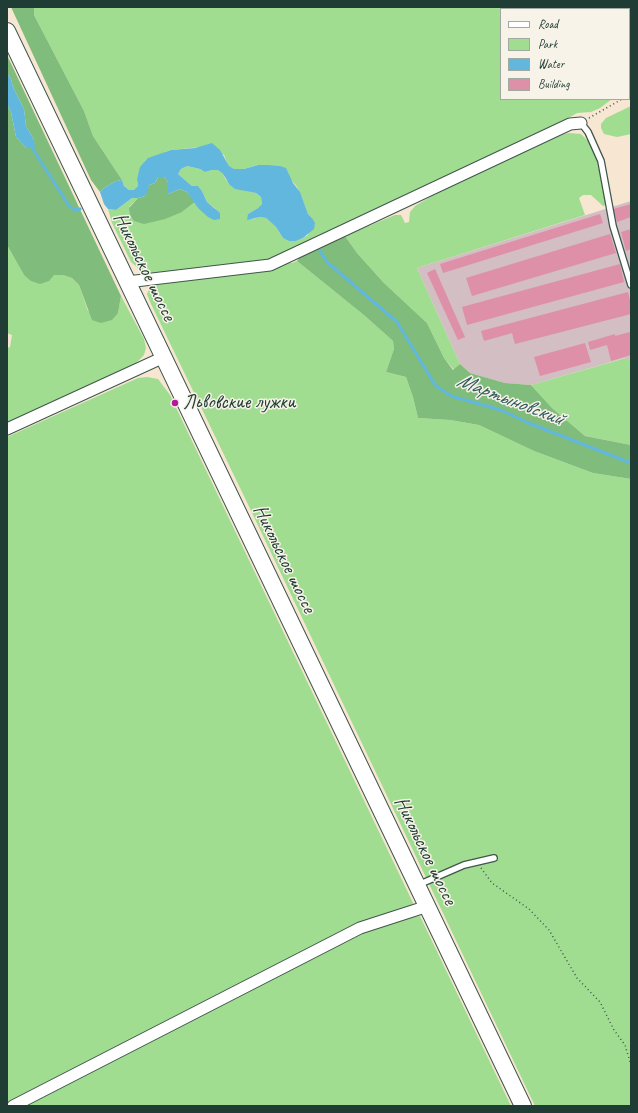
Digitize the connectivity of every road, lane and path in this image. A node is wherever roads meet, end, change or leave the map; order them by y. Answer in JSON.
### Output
{"nodes":[{"id":1,"x":7,"y":31,"type":"edge"},
{"id":2,"x":620,"y":100,"type":"edge"},
{"id":3,"x":581,"y":123,"type":"junction"},
{"id":4,"x":127,"y":282,"type":"junction"},
{"id":5,"x":631,"y":285,"type":"edge"},
{"id":6,"x":164,"y":357,"type":"junction"},
{"id":7,"x":7,"y":430,"type":"edge"},
{"id":8,"x":494,"y":858,"type":"dead end"},
{"id":9,"x":477,"y":862,"type":"junction"},
{"id":10,"x":418,"y":885,"type":"junction"},
{"id":11,"x":428,"y":906,"type":"junction"},
{"id":12,"x":631,"y":1065,"type":"edge"},
{"id":13,"x":13,"y":1106,"type":"edge"},
{"id":14,"x":523,"y":1106,"type":"edge"}],
"edges":[{"from":1,"to":4,"type":"main road","name":"Никольское шоссе"},
{"from":2,"to":3,"type":"path"},
{"from":3,"to":4,"type":"street"},
{"from":3,"to":5,"type":"lane"},
{"from":4,"to":6,"type":"main road","name":"Никольское шоссе"},
{"from":6,"to":7,"type":"street"},
{"from":6,"to":10,"type":"main road","name":"Никольское шоссе"},
{"from":8,"to":9,"type":"lane"},
{"from":9,"to":10,"type":"lane"},
{"from":9,"to":12,"type":"path"},
{"from":10,"to":11,"type":"main road","name":"Никольское шоссе"},
{"from":11,"to":13,"type":"street"},
{"from":11,"to":14,"type":"main road","name":"Никольское шоссе"}]}
